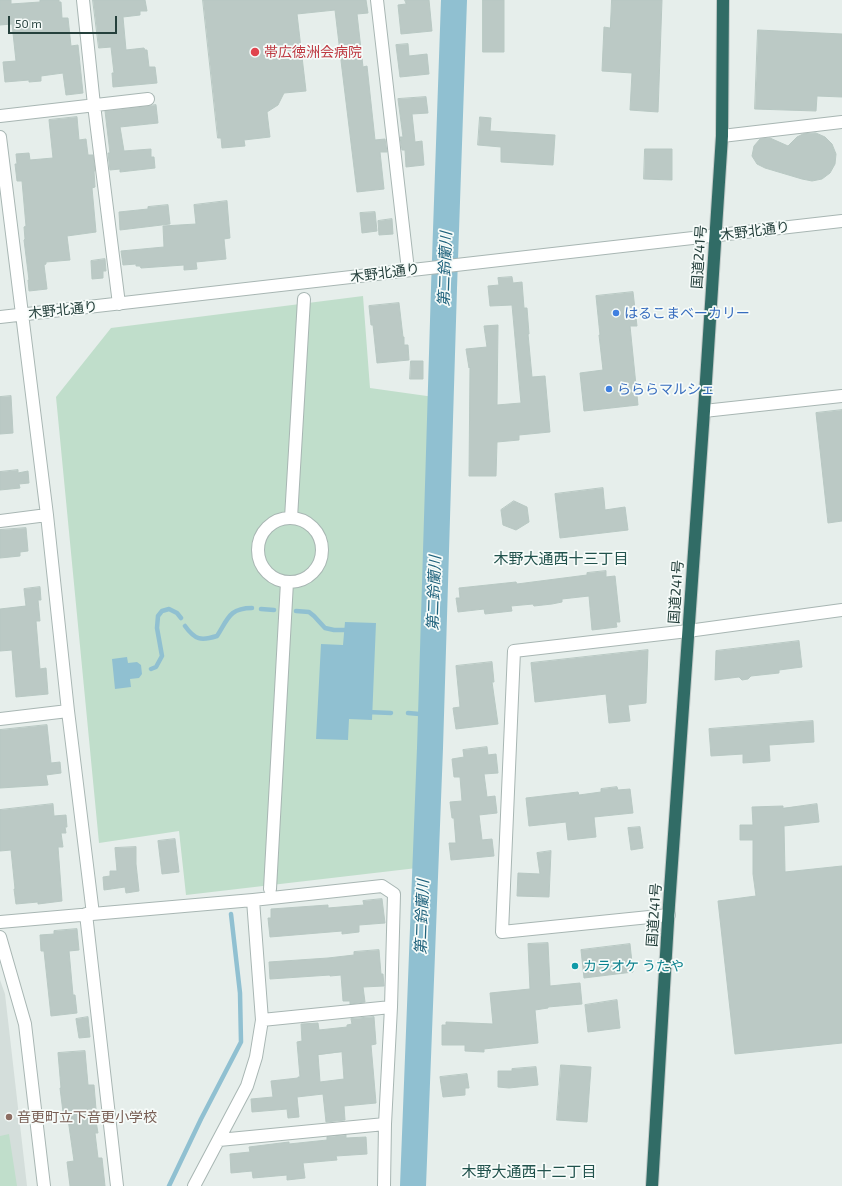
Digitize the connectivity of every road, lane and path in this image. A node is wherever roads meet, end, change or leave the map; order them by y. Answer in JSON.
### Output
{"nodes":[{"id":1,"x":83,"y":0,"type":"edge"},
{"id":2,"x":377,"y":0,"type":"edge"},
{"id":3,"x":722,"y":0,"type":"edge"},
{"id":4,"x":148,"y":99,"type":"dead end"},
{"id":5,"x":94,"y":105,"type":"junction"},
{"id":6,"x":0,"y":116,"type":"edge"},
{"id":7,"x":842,"y":122,"type":"edge"},
{"id":8,"x":722,"y":136,"type":"junction"},
{"id":9,"x":0,"y":137,"type":"edge"},
{"id":10,"x":842,"y":221,"type":"edge"},
{"id":11,"x":715,"y":236,"type":"junction"},
{"id":12,"x":408,"y":270,"type":"junction"},
{"id":13,"x":304,"y":299,"type":"dead end"},
{"id":14,"x":119,"y":304,"type":"junction"},
{"id":15,"x":22,"y":315,"type":"junction"},
{"id":16,"x":0,"y":317,"type":"edge"},
{"id":17,"x":842,"y":396,"type":"edge"},
{"id":18,"x":704,"y":411,"type":"junction"},
{"id":19,"x":48,"y":515,"type":"junction"},
{"id":20,"x":291,"y":518,"type":"junction"},
{"id":21,"x":0,"y":521,"type":"edge"},
{"id":22,"x":287,"y":582,"type":"junction"},
{"id":23,"x":842,"y":610,"type":"edge"},
{"id":24,"x":688,"y":631,"type":"junction"},
{"id":25,"x":68,"y":711,"type":"junction"},
{"id":26,"x":0,"y":719,"type":"edge"},
{"id":27,"x":270,"y":889,"type":"dead end"},
{"id":28,"x":253,"y":900,"type":"junction"},
{"id":29,"x":89,"y":914,"type":"junction"},
{"id":30,"x":669,"y":916,"type":"junction"},
{"id":31,"x":0,"y":922,"type":"edge"},
{"id":32,"x":0,"y":937,"type":"edge"},
{"id":33,"x":391,"y":1007,"type":"junction"},
{"id":34,"x":262,"y":1020,"type":"junction"},
{"id":35,"x":385,"y":1124,"type":"junction"},
{"id":36,"x":219,"y":1140,"type":"junction"},
{"id":37,"x":44,"y":1186,"type":"edge"},
{"id":38,"x":117,"y":1186,"type":"edge"},
{"id":39,"x":194,"y":1186,"type":"edge"},
{"id":40,"x":384,"y":1186,"type":"edge"},
{"id":41,"x":652,"y":1186,"type":"edge"}],
"edges":[{"from":1,"to":5,"type":"street"},
{"from":2,"to":12,"type":"street"},
{"from":3,"to":8,"type":"highway","name":"国道241号"},
{"from":4,"to":5,"type":"street"},
{"from":5,"to":6,"type":"street"},
{"from":5,"to":14,"type":"street"},
{"from":7,"to":8,"type":"street"},
{"from":8,"to":11,"type":"highway","name":"国道241号"},
{"from":9,"to":15,"type":"street"},
{"from":10,"to":11,"type":"street","name":"木野北通り"},
{"from":11,"to":12,"type":"street","name":"木野北通り"},
{"from":11,"to":18,"type":"highway","name":"国道241号"},
{"from":12,"to":14,"type":"street","name":"木野北通り"},
{"from":13,"to":20,"type":"street"},
{"from":14,"to":15,"type":"street","name":"木野北通り"},
{"from":15,"to":16,"type":"street","name":"木野北通り"},
{"from":15,"to":19,"type":"street"},
{"from":17,"to":18,"type":"street"},
{"from":18,"to":24,"type":"highway","name":"国道241号"},
{"from":19,"to":21,"type":"street"},
{"from":19,"to":25,"type":"street"},
{"from":20,"to":22,"type":"street"},
{"from":20,"to":22,"type":"street"},
{"from":22,"to":27,"type":"street"},
{"from":23,"to":24,"type":"street"},
{"from":24,"to":30,"type":"highway","name":"国道241号"},
{"from":24,"to":30,"type":"street"},
{"from":25,"to":26,"type":"street"},
{"from":25,"to":29,"type":"street"},
{"from":28,"to":29,"type":"street"},
{"from":28,"to":33,"type":"street"},
{"from":28,"to":34,"type":"street"},
{"from":29,"to":31,"type":"street"},
{"from":29,"to":38,"type":"street"},
{"from":30,"to":41,"type":"highway","name":"国道241号"},
{"from":32,"to":37,"type":"street"},
{"from":33,"to":34,"type":"street"},
{"from":33,"to":35,"type":"street"},
{"from":34,"to":36,"type":"street"},
{"from":35,"to":36,"type":"street"},
{"from":35,"to":40,"type":"street"},
{"from":36,"to":39,"type":"street"}]}
